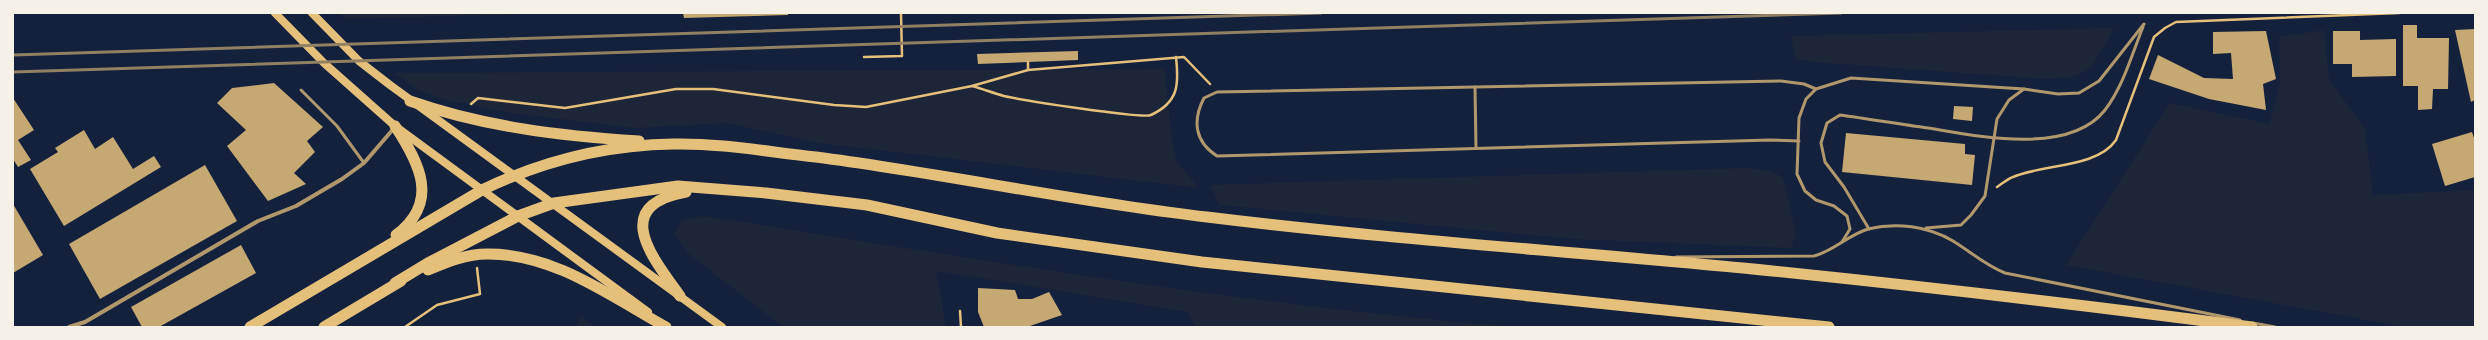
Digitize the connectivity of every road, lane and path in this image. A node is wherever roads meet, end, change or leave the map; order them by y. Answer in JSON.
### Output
{"nodes":[{"id":1,"x":275,"y":13,"type":"edge"},
{"id":2,"x":312,"y":13,"type":"edge"},
{"id":3,"x":901,"y":13,"type":"edge"},
{"id":4,"x":2399,"y":13,"type":"edge"},
{"id":5,"x":864,"y":57,"type":"dead end"},
{"id":6,"x":1176,"y":57,"type":"junction"},
{"id":7,"x":1028,"y":62,"type":"dead end"},
{"id":8,"x":1028,"y":70,"type":"junction"},
{"id":9,"x":972,"y":86,"type":"junction"},
{"id":10,"x":1475,"y":87,"type":"junction"},
{"id":11,"x":1816,"y":89,"type":"junction"},
{"id":12,"x":2024,"y":89,"type":"junction"},
{"id":13,"x":301,"y":90,"type":"dead end"},
{"id":14,"x":1217,"y":92,"type":"junction"},
{"id":15,"x":410,"y":101,"type":"junction"},
{"id":16,"x":457,"y":115,"type":"junction"},
{"id":17,"x":395,"y":126,"type":"junction"},
{"id":18,"x":1995,"y":139,"type":"junction"},
{"id":19,"x":1799,"y":141,"type":"junction"},
{"id":20,"x":694,"y":144,"type":"junction"},
{"id":21,"x":1476,"y":148,"type":"junction"},
{"id":22,"x":364,"y":163,"type":"junction"},
{"id":23,"x":512,"y":176,"type":"junction"},
{"id":24,"x":710,"y":188,"type":"junction"},
{"id":25,"x":482,"y":190,"type":"junction"},
{"id":26,"x":1985,"y":196,"type":"junction"},
{"id":27,"x":554,"y":203,"type":"junction"},
{"id":28,"x":518,"y":216,"type":"junction"},
{"id":29,"x":1923,"y":228,"type":"junction"},
{"id":30,"x":1869,"y":229,"type":"junction"},
{"id":31,"x":1842,"y":243,"type":"junction"},
{"id":32,"x":1612,"y":256,"type":"junction"},
{"id":33,"x":365,"y":258,"type":"junction"},
{"id":34,"x":483,"y":266,"type":"dead end"},
{"id":35,"x":395,"y":283,"type":"junction"},
{"id":36,"x":680,"y":296,"type":"junction"},
{"id":37,"x":960,"y":311,"type":"dead end"},
{"id":38,"x":69,"y":327,"type":"edge"},
{"id":39,"x":250,"y":327,"type":"edge"},
{"id":40,"x":324,"y":327,"type":"edge"},
{"id":41,"x":405,"y":327,"type":"edge"},
{"id":42,"x":666,"y":327,"type":"edge"},
{"id":43,"x":670,"y":327,"type":"edge"},
{"id":44,"x":722,"y":327,"type":"edge"},
{"id":45,"x":961,"y":327,"type":"edge"},
{"id":46,"x":1829,"y":327,"type":"edge"},
{"id":47,"x":2252,"y":327,"type":"edge"},
{"id":48,"x":2275,"y":327,"type":"edge"}],
"edges":[{"from":1,"to":17,"type":"main road"},
{"from":2,"to":15,"type":"main road"},
{"from":3,"to":5,"type":"path"},
{"from":4,"to":26,"type":"path"},
{"from":6,"to":8,"type":"path"},
{"from":6,"to":9,"type":"path"},
{"from":6,"to":14,"type":"path"},
{"from":7,"to":8,"type":"path"},
{"from":8,"to":9,"type":"path"},
{"from":9,"to":16,"type":"path"},
{"from":10,"to":11,"type":"lane"},
{"from":10,"to":14,"type":"lane"},
{"from":10,"to":21,"type":"lane"},
{"from":11,"to":12,"type":"lane"},
{"from":11,"to":19,"type":"lane"},
{"from":12,"to":18,"type":"lane"},
{"from":12,"to":18,"type":"lane"},
{"from":13,"to":22,"type":"lane"},
{"from":14,"to":21,"type":"lane"},
{"from":15,"to":16,"type":"highway"},
{"from":15,"to":23,"type":"main road"},
{"from":16,"to":20,"type":"highway"},
{"from":17,"to":22,"type":"street"},
{"from":17,"to":25,"type":"main road"},
{"from":17,"to":33,"type":"highway"},
{"from":18,"to":26,"type":"lane"},
{"from":18,"to":30,"type":"lane"},
{"from":19,"to":21,"type":"lane"},
{"from":19,"to":31,"type":"lane"},
{"from":20,"to":23,"type":"highway"},
{"from":20,"to":32,"type":"highway"},
{"from":22,"to":38,"type":"street"},
{"from":23,"to":25,"type":"highway"},
{"from":23,"to":27,"type":"main road"},
{"from":24,"to":27,"type":"highway"},
{"from":24,"to":36,"type":"highway"},
{"from":24,"to":46,"type":"highway"},
{"from":25,"to":28,"type":"main road"},
{"from":25,"to":33,"type":"highway"},
{"from":26,"to":29,"type":"lane"},
{"from":27,"to":28,"type":"highway"},
{"from":27,"to":36,"type":"main road"},
{"from":28,"to":35,"type":"highway"},
{"from":28,"to":43,"type":"main road"},
{"from":29,"to":30,"type":"lane"},
{"from":29,"to":48,"type":"lane"},
{"from":30,"to":31,"type":"lane"},
{"from":31,"to":32,"type":"lane"},
{"from":32,"to":47,"type":"highway"},
{"from":33,"to":39,"type":"highway"},
{"from":34,"to":41,"type":"path"},
{"from":35,"to":40,"type":"highway"},
{"from":35,"to":42,"type":"highway"},
{"from":36,"to":44,"type":"main road"},
{"from":37,"to":45,"type":"path"}]}
